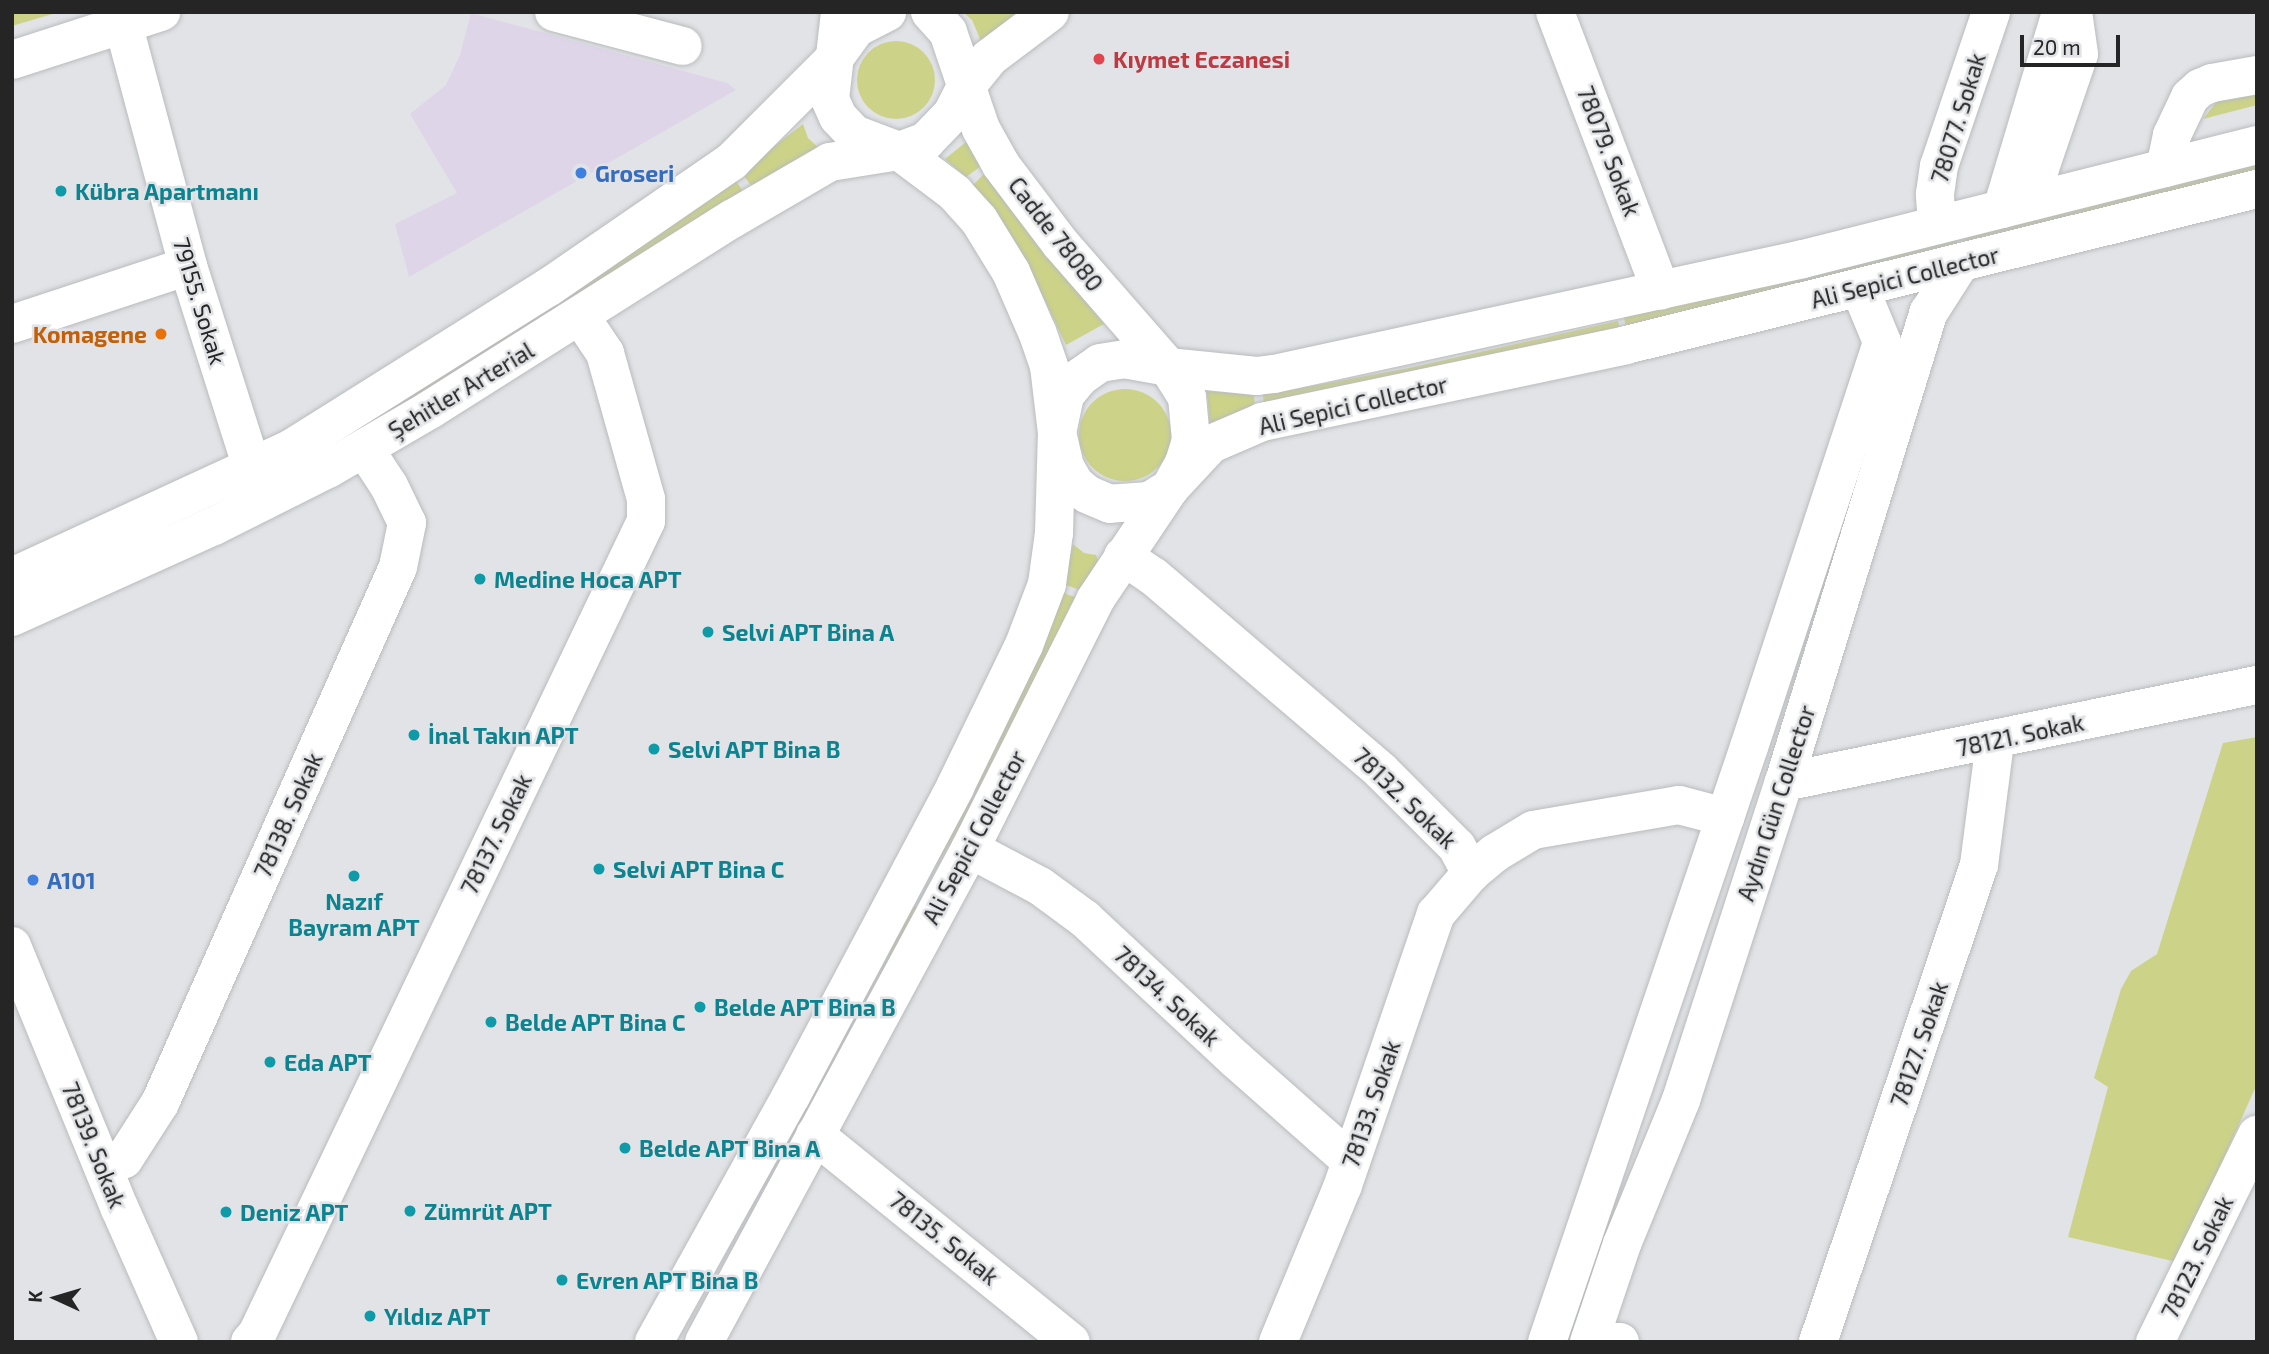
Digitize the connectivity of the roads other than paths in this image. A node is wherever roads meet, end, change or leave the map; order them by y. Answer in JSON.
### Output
{"nodes":[{"id":1,"x":160,"y":12,"type":"edge"},
{"id":2,"x":554,"y":12,"type":"edge"},
{"id":3,"x":840,"y":12,"type":"edge"},
{"id":4,"x":887,"y":12,"type":"edge"},
{"id":5,"x":930,"y":12,"type":"edge"},
{"id":6,"x":1050,"y":12,"type":"edge"},
{"id":7,"x":1555,"y":12,"type":"edge"},
{"id":8,"x":1991,"y":12,"type":"edge"},
{"id":9,"x":2061,"y":12,"type":"edge"},
{"id":10,"x":2073,"y":12,"type":"edge"},
{"id":11,"x":122,"y":20,"type":"edge"},
{"id":12,"x":683,"y":47,"type":"dead end"},
{"id":13,"x":12,"y":60,"type":"edge"},
{"id":14,"x":833,"y":60,"type":"junction"},
{"id":15,"x":2257,"y":75,"type":"edge"},
{"id":16,"x":965,"y":88,"type":"junction"},
{"id":17,"x":2257,"y":145,"type":"edge"},
{"id":18,"x":899,"y":151,"type":"junction"},
{"id":19,"x":2165,"y":168,"type":"junction"},
{"id":20,"x":2257,"y":189,"type":"edge"},
{"id":21,"x":2018,"y":205,"type":"junction"},
{"id":22,"x":1937,"y":225,"type":"junction"},
{"id":23,"x":1959,"y":265,"type":"junction"},
{"id":24,"x":188,"y":266,"type":"junction"},
{"id":25,"x":1860,"y":289,"type":"junction"},
{"id":26,"x":1661,"y":291,"type":"junction"},
{"id":27,"x":580,"y":316,"type":"junction"},
{"id":28,"x":12,"y":324,"type":"edge"},
{"id":29,"x":1168,"y":367,"type":"junction"},
{"id":30,"x":1057,"y":433,"type":"junction"},
{"id":31,"x":364,"y":448,"type":"junction"},
{"id":32,"x":252,"y":468,"type":"junction"},
{"id":33,"x":1170,"y":488,"type":"junction"},
{"id":34,"x":1123,"y":556,"type":"junction"},
{"id":35,"x":12,"y":577,"type":"edge"},
{"id":36,"x":12,"y":617,"type":"edge"},
{"id":37,"x":2257,"y":685,"type":"edge"},
{"id":38,"x":1995,"y":741,"type":"junction"},
{"id":39,"x":1784,"y":782,"type":"junction"},
{"id":40,"x":1724,"y":817,"type":"junction"},
{"id":41,"x":970,"y":849,"type":"junction"},
{"id":42,"x":1471,"y":873,"type":"junction"},
{"id":43,"x":12,"y":946,"type":"edge"},
{"id":44,"x":815,"y":1135,"type":"junction"},
{"id":45,"x":2257,"y":1135,"type":"edge"},
{"id":46,"x":1351,"y":1161,"type":"junction"},
{"id":47,"x":104,"y":1166,"type":"junction"},
{"id":48,"x":1564,"y":1289,"type":"junction"},
{"id":49,"x":1606,"y":1292,"type":"junction"},
{"id":50,"x":179,"y":1342,"type":"edge"},
{"id":51,"x":250,"y":1342,"type":"edge"},
{"id":52,"x":654,"y":1342,"type":"edge"},
{"id":53,"x":704,"y":1342,"type":"edge"},
{"id":54,"x":1071,"y":1342,"type":"edge"},
{"id":55,"x":1278,"y":1342,"type":"edge"},
{"id":56,"x":1547,"y":1342,"type":"edge"},
{"id":57,"x":1588,"y":1342,"type":"edge"},
{"id":58,"x":1596,"y":1342,"type":"edge"},
{"id":59,"x":1620,"y":1342,"type":"edge"},
{"id":60,"x":1818,"y":1342,"type":"edge"},
{"id":61,"x":2155,"y":1342,"type":"edge"}],
"edges":[{"from":1,"to":11,"type":"main road"},
{"from":2,"to":12,"type":"main road"},
{"from":3,"to":14,"type":"main road"},
{"from":4,"to":14,"type":"main road","name":"Şehitler Arterial"},
{"from":5,"to":16,"type":"main road","name":"Cadde 78080"},
{"from":6,"to":16,"type":"main road"},
{"from":7,"to":26,"type":"main road","name":"78079. Sokak"},
{"from":8,"to":22,"type":"main road","name":"78077. Sokak"},
{"from":9,"to":21,"type":"main road"},
{"from":10,"to":21,"type":"main road"},
{"from":11,"to":13,"type":"main road"},
{"from":11,"to":24,"type":"main road","name":"79155. Sokak"},
{"from":14,"to":18,"type":"main road"},
{"from":14,"to":32,"type":"main road","name":"Şehitler Arterial"},
{"from":15,"to":19,"type":"main road"},
{"from":16,"to":18,"type":"main road","name":"Şehitler Arterial"},
{"from":16,"to":29,"type":"main road","name":"Cadde 78080"},
{"from":17,"to":19,"type":"main road","name":"Ali Sepici Collector"},
{"from":18,"to":27,"type":"main road","name":"Şehitler Arterial"},
{"from":18,"to":30,"type":"main road"},
{"from":19,"to":21,"type":"main road","name":"Ali Sepici Collector"},
{"from":20,"to":23,"type":"main road","name":"Ali Sepici Collector"},
{"from":21,"to":22,"type":"main road","name":"Ali Sepici Collector"},
{"from":22,"to":26,"type":"main road","name":"Ali Sepici Collector"},
{"from":23,"to":25,"type":"main road","name":"Ali Sepici Collector"},
{"from":23,"to":39,"type":"main road","name":"Aydın Gün Collector"},
{"from":24,"to":28,"type":"main road"},
{"from":24,"to":32,"type":"main road","name":"79155. Sokak"},
{"from":25,"to":33,"type":"main road","name":"Ali Sepici Collector"},
{"from":25,"to":40,"type":"main road","name":"Aydın Gün Collector"},
{"from":26,"to":29,"type":"main road","name":"Ali Sepici Collector"},
{"from":27,"to":31,"type":"main road","name":"Şehitler Arterial"},
{"from":27,"to":51,"type":"main road","name":"78137. Sokak"},
{"from":29,"to":30,"type":"main road"},
{"from":29,"to":33,"type":"main road"},
{"from":30,"to":33,"type":"main road"},
{"from":30,"to":52,"type":"main road","name":"Ali Sepici Collector"},
{"from":31,"to":36,"type":"main road","name":"Şehitler Arterial"},
{"from":31,"to":47,"type":"main road","name":"78138. Sokak"},
{"from":32,"to":35,"type":"main road","name":"Şehitler Arterial"},
{"from":33,"to":34,"type":"main road","name":"Ali Sepici Collector"},
{"from":34,"to":41,"type":"main road","name":"Ali Sepici Collector"},
{"from":34,"to":42,"type":"main road","name":"78132. Sokak"},
{"from":37,"to":38,"type":"main road","name":"78121. Sokak"},
{"from":38,"to":39,"type":"main road","name":"78121. Sokak"},
{"from":38,"to":60,"type":"main road","name":"78127. Sokak"},
{"from":39,"to":49,"type":"main road","name":"Aydın Gün Collector"},
{"from":40,"to":42,"type":"main road","name":"78132. Sokak"},
{"from":40,"to":48,"type":"main road","name":"Aydın Gün Collector"},
{"from":41,"to":44,"type":"main road","name":"Ali Sepici Collector"},
{"from":41,"to":46,"type":"main road","name":"78134. Sokak"},
{"from":42,"to":46,"type":"main road","name":"78133. Sokak"},
{"from":43,"to":47,"type":"main road","name":"78139. Sokak"},
{"from":44,"to":53,"type":"main road","name":"Ali Sepici Collector"},
{"from":44,"to":54,"type":"main road","name":"78135. Sokak"},
{"from":45,"to":61,"type":"main road","name":"78123. Sokak"},
{"from":46,"to":55,"type":"main road","name":"78133. Sokak"},
{"from":47,"to":50,"type":"main road","name":"78139. Sokak"},
{"from":48,"to":49,"type":"main road"},
{"from":48,"to":56,"type":"main road","name":"Aydın Gün Collector"},
{"from":48,"to":57,"type":"main road"},
{"from":49,"to":57,"type":"main road","name":"Aydın Gün Collector"},
{"from":58,"to":59,"type":"main road"}]}
